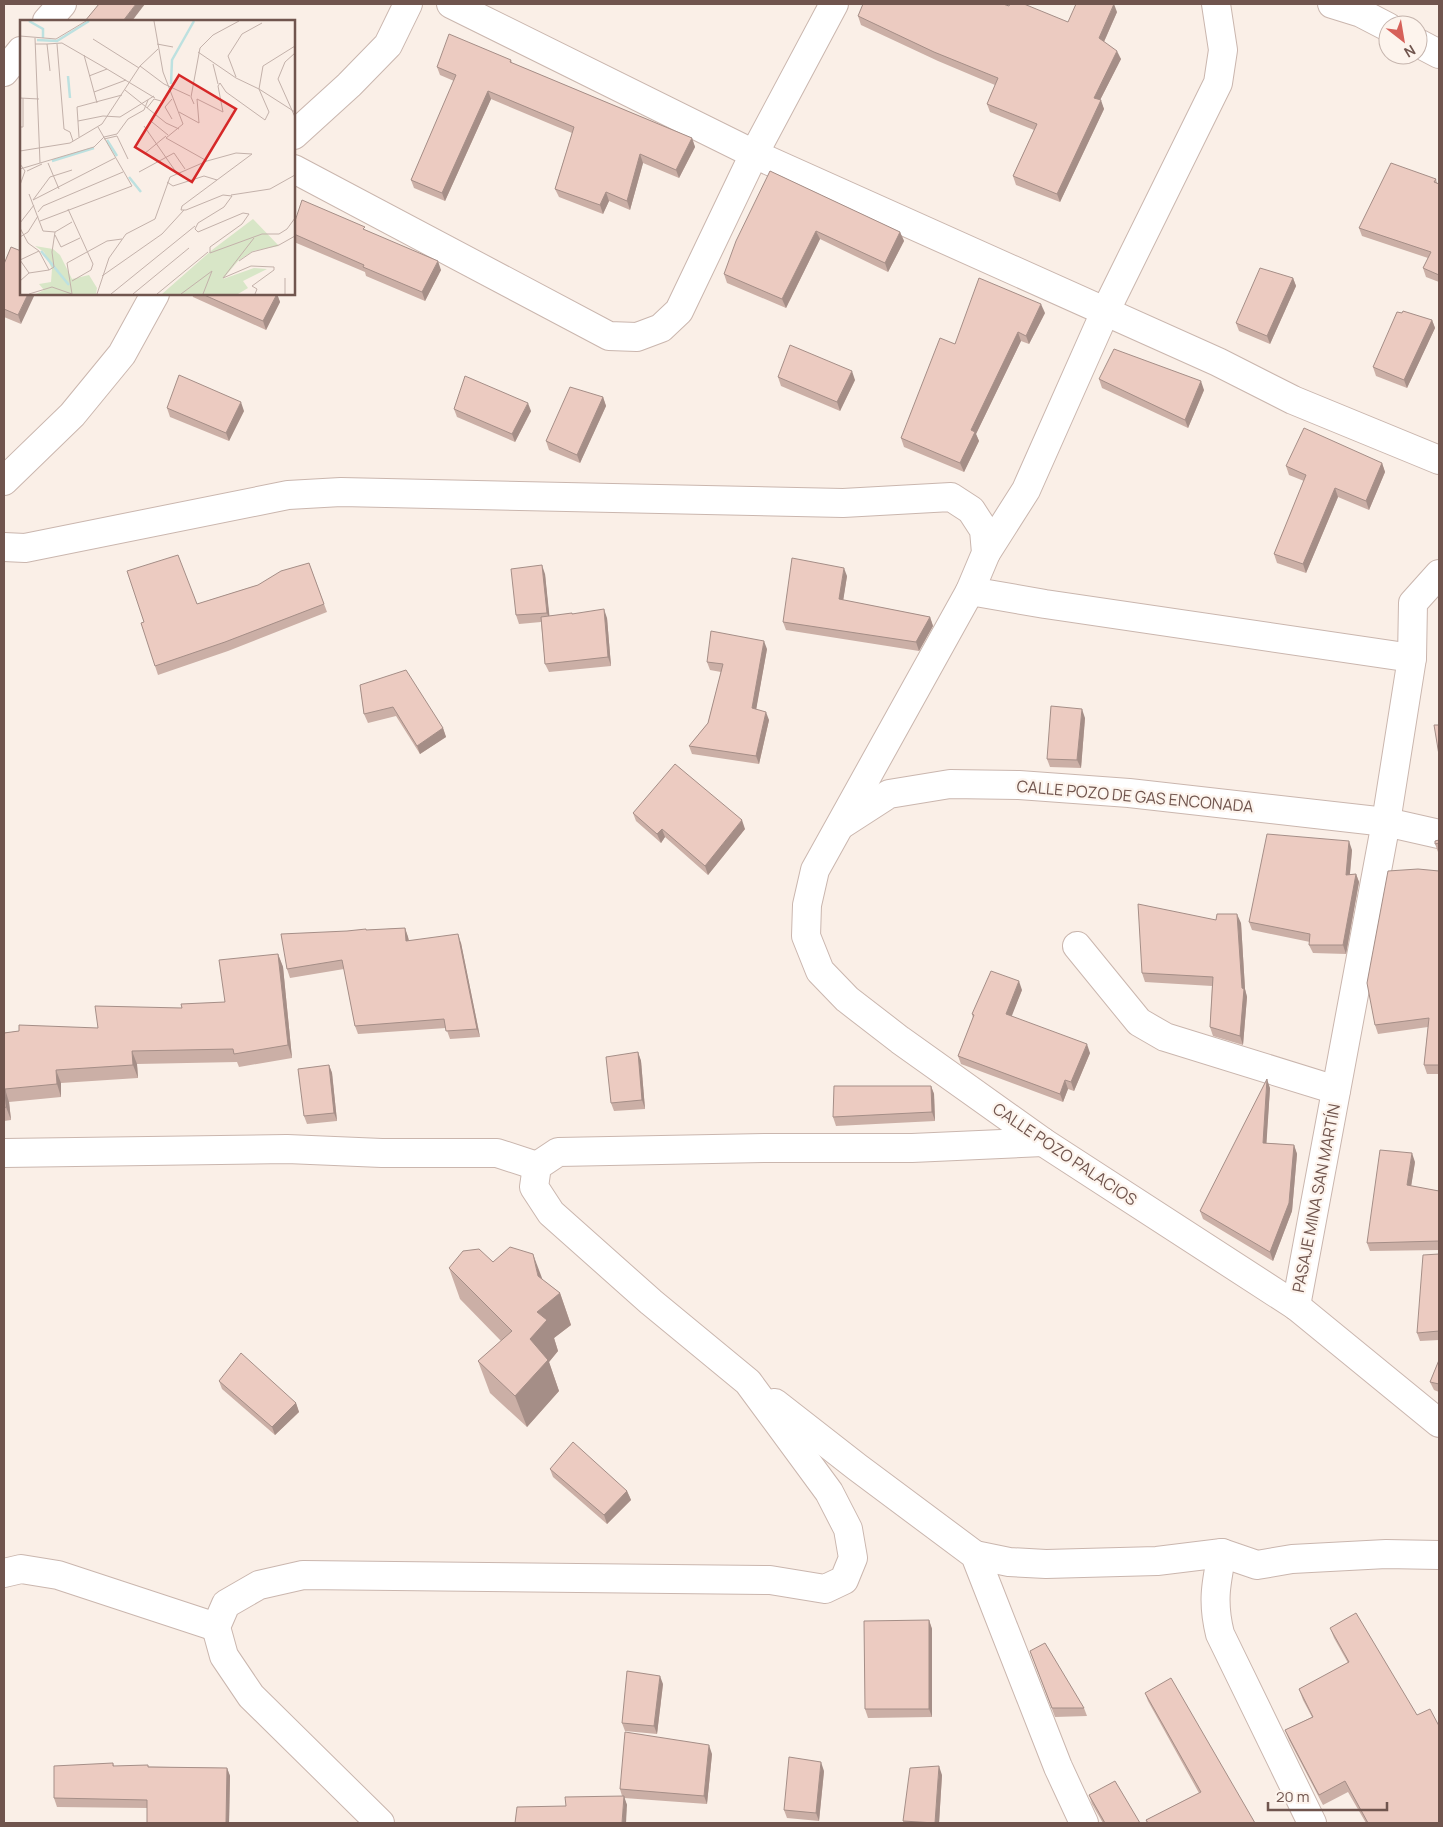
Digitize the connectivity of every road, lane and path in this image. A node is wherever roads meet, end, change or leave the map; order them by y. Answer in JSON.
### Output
{"nodes":[{"id":1,"x":62,"y":4,"type":"edge"},
{"id":2,"x":408,"y":4,"type":"edge"},
{"id":3,"x":451,"y":4,"type":"edge"},
{"id":4,"x":834,"y":4,"type":"edge"},
{"id":5,"x":1216,"y":4,"type":"edge"},
{"id":6,"x":1332,"y":4,"type":"edge"},
{"id":7,"x":48,"y":20,"type":"edge"},
{"id":8,"x":1378,"y":22,"type":"edge"},
{"id":9,"x":20,"y":53,"type":"edge"},
{"id":10,"x":4,"y":72,"type":"edge"},
{"id":11,"x":295,"y":134,"type":"edge"},
{"id":12,"x":754,"y":154,"type":"junction"},
{"id":13,"x":295,"y":170,"type":"edge"},
{"id":14,"x":154,"y":295,"type":"edge"},
{"id":15,"x":1105,"y":312,"type":"junction"},
{"id":16,"x":1439,"y":460,"type":"edge"},
{"id":17,"x":4,"y":481,"type":"edge"},
{"id":18,"x":4,"y":547,"type":"edge"},
{"id":19,"x":986,"y":552,"type":"junction"},
{"id":20,"x":1439,"y":574,"type":"edge"},
{"id":21,"x":970,"y":591,"type":"junction"},
{"id":22,"x":1412,"y":658,"type":"junction"},
{"id":23,"x":1386,"y":822,"type":"junction"},
{"id":24,"x":838,"y":826,"type":"junction"},
{"id":25,"x":1439,"y":834,"type":"edge"},
{"id":26,"x":1077,"y":946,"type":"dead end"},
{"id":27,"x":1336,"y":1090,"type":"junction"},
{"id":28,"x":1043,"y":1142,"type":"junction"},
{"id":29,"x":4,"y":1153,"type":"edge"},
{"id":30,"x":537,"y":1166,"type":"junction"},
{"id":31,"x":1296,"y":1306,"type":"junction"},
{"id":32,"x":748,"y":1382,"type":"junction"},
{"id":33,"x":1439,"y":1422,"type":"edge"},
{"id":34,"x":1222,"y":1553,"type":"junction"},
{"id":35,"x":1439,"y":1554,"type":"edge"},
{"id":36,"x":975,"y":1555,"type":"junction"},
{"id":37,"x":4,"y":1573,"type":"edge"},
{"id":38,"x":216,"y":1627,"type":"junction"},
{"id":39,"x":380,"y":1823,"type":"edge"},
{"id":40,"x":1084,"y":1823,"type":"edge"},
{"id":41,"x":1312,"y":1823,"type":"edge"}],
"edges":[{"from":1,"to":7,"type":"street"},
{"from":2,"to":11,"type":"street"},
{"from":3,"to":12,"type":"street"},
{"from":4,"to":12,"type":"street"},
{"from":5,"to":15,"type":"street","name":"CALLE POZO PALACIOS"},
{"from":6,"to":8,"type":"street"},
{"from":9,"to":10,"type":"street"},
{"from":12,"to":13,"type":"street"},
{"from":12,"to":15,"type":"street"},
{"from":14,"to":17,"type":"street"},
{"from":15,"to":16,"type":"street"},
{"from":15,"to":19,"type":"street","name":"CALLE POZO PALACIOS"},
{"from":18,"to":19,"type":"street"},
{"from":19,"to":21,"type":"street","name":"CALLE POZO PALACIOS"},
{"from":20,"to":22,"type":"street","name":"PASAJE MINA SAN MARTÍN"},
{"from":21,"to":22,"type":"street"},
{"from":21,"to":24,"type":"street","name":"CALLE POZO PALACIOS"},
{"from":22,"to":23,"type":"street","name":"PASAJE MINA SAN MARTÍN"},
{"from":23,"to":24,"type":"street","name":"CALLE POZO DE GAS ENCONADA"},
{"from":23,"to":25,"type":"street","name":"CALLE POZO DE GAS ENCONADA"},
{"from":23,"to":27,"type":"street","name":"PASAJE MINA SAN MARTÍN"},
{"from":24,"to":28,"type":"street","name":"CALLE POZO PALACIOS"},
{"from":26,"to":27,"type":"street"},
{"from":27,"to":31,"type":"street","name":"PASAJE MINA SAN MARTÍN"},
{"from":28,"to":30,"type":"street"},
{"from":28,"to":31,"type":"street","name":"CALLE POZO PALACIOS"},
{"from":29,"to":30,"type":"street"},
{"from":30,"to":32,"type":"street"},
{"from":31,"to":33,"type":"street","name":"CALLE POZO PALACIOS"},
{"from":32,"to":36,"type":"street"},
{"from":32,"to":38,"type":"street"},
{"from":34,"to":35,"type":"street"},
{"from":34,"to":36,"type":"street"},
{"from":34,"to":41,"type":"street"},
{"from":36,"to":40,"type":"street"},
{"from":37,"to":38,"type":"street"},
{"from":38,"to":39,"type":"street"}]}
